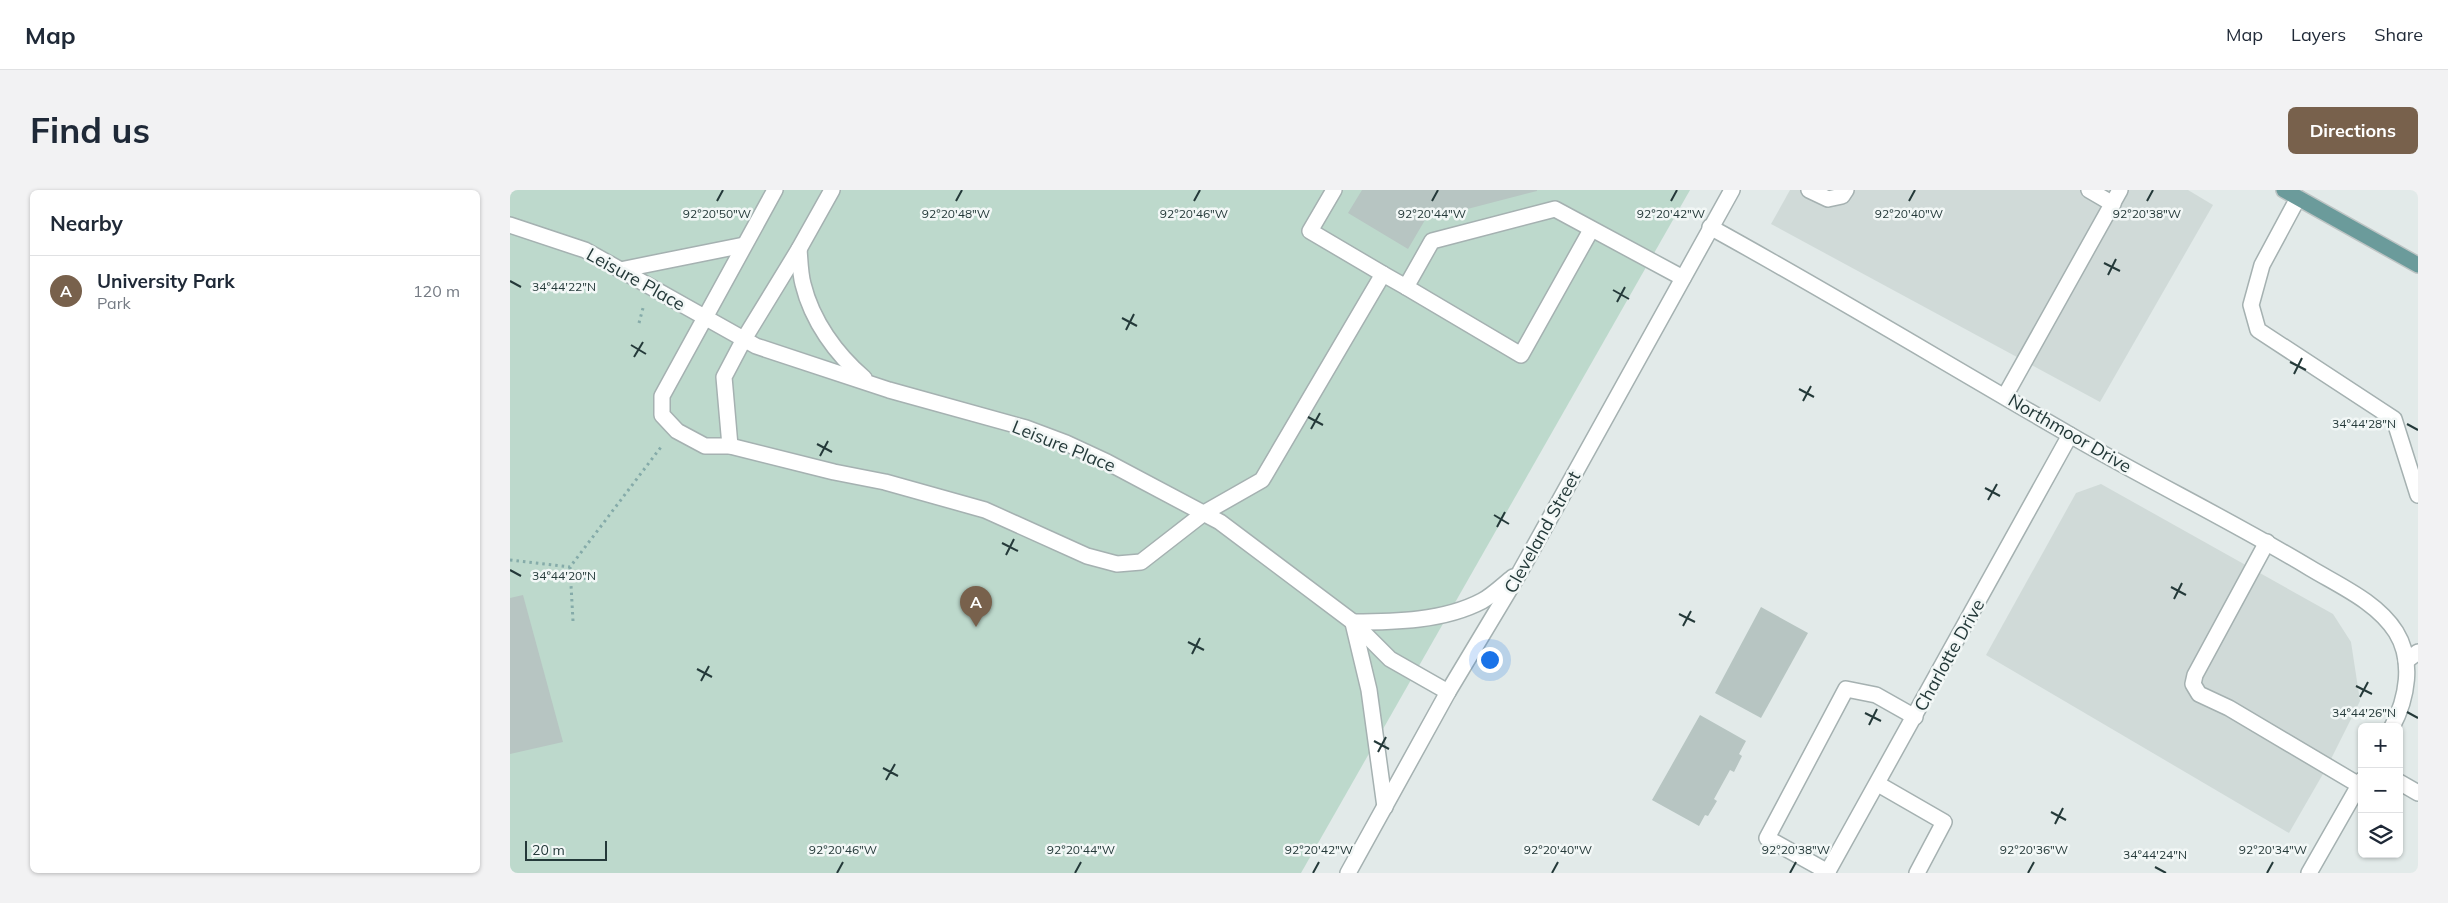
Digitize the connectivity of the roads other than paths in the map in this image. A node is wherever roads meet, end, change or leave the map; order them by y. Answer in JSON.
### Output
{"nodes":[{"id":1,"x":775,"y":190,"type":"edge"},
{"id":2,"x":832,"y":190,"type":"edge"},
{"id":3,"x":1334,"y":190,"type":"edge"},
{"id":4,"x":1732,"y":190,"type":"edge"},
{"id":5,"x":1809,"y":190,"type":"edge"},
{"id":6,"x":1846,"y":190,"type":"edge"},
{"id":7,"x":2089,"y":190,"type":"edge"},
{"id":8,"x":2120,"y":190,"type":"edge"},
{"id":9,"x":2284,"y":190,"type":"edge"},
{"id":10,"x":2298,"y":198,"type":"junction"},
{"id":11,"x":2113,"y":204,"type":"junction"},
{"id":12,"x":510,"y":225,"type":"edge"},
{"id":13,"x":1710,"y":228,"type":"junction"},
{"id":14,"x":1591,"y":230,"type":"junction"},
{"id":15,"x":744,"y":245,"type":"junction"},
{"id":16,"x":799,"y":249,"type":"junction"},
{"id":17,"x":2418,"y":265,"type":"edge"},
{"id":18,"x":620,"y":270,"type":"junction"},
{"id":19,"x":1383,"y":274,"type":"junction"},
{"id":20,"x":1683,"y":278,"type":"junction"},
{"id":21,"x":1406,"y":287,"type":"junction"},
{"id":22,"x":705,"y":317,"type":"junction"},
{"id":23,"x":744,"y":338,"type":"junction"},
{"id":24,"x":869,"y":383,"type":"junction"},
{"id":25,"x":2005,"y":396,"type":"junction"},
{"id":26,"x":2070,"y":436,"type":"junction"},
{"id":27,"x":730,"y":446,"type":"junction"},
{"id":28,"x":2418,"y":495,"type":"edge"},
{"id":29,"x":1204,"y":513,"type":"junction"},
{"id":30,"x":2267,"y":542,"type":"junction"},
{"id":31,"x":1520,"y":572,"type":"junction"},
{"id":32,"x":1353,"y":622,"type":"junction"},
{"id":33,"x":2412,"y":657,"type":"edge"},
{"id":34,"x":1448,"y":692,"type":"junction"},
{"id":35,"x":1915,"y":717,"type":"junction"},
{"id":36,"x":2394,"y":723,"type":"edge"},
{"id":37,"x":2358,"y":782,"type":"edge"},
{"id":38,"x":1878,"y":784,"type":"junction"},
{"id":39,"x":2403,"y":784,"type":"edge"},
{"id":40,"x":2358,"y":787,"type":"edge"},
{"id":41,"x":2418,"y":793,"type":"edge"},
{"id":42,"x":1385,"y":806,"type":"junction"},
{"id":43,"x":1827,"y":872,"type":"edge"},
{"id":44,"x":1348,"y":873,"type":"edge"},
{"id":45,"x":1917,"y":873,"type":"edge"},
{"id":46,"x":2309,"y":873,"type":"edge"}],
"edges":[{"from":1,"to":15,"type":"street","name":"Leisure Place"},
{"from":2,"to":16,"type":"street"},
{"from":3,"to":19,"type":"street"},
{"from":4,"to":13,"type":"street","name":"Cleveland Street"},
{"from":5,"to":6,"type":"street"},
{"from":7,"to":11,"type":"street"},
{"from":8,"to":11,"type":"street"},
{"from":9,"to":10,"type":"main road"},
{"from":10,"to":17,"type":"main road"},
{"from":10,"to":28,"type":"street"},
{"from":11,"to":25,"type":"street"},
{"from":12,"to":18,"type":"street","name":"Leisure Place"},
{"from":13,"to":20,"type":"street","name":"Cleveland Street"},
{"from":13,"to":25,"type":"street","name":"Northmoor Drive"},
{"from":14,"to":20,"type":"street"},
{"from":14,"to":21,"type":"street"},
{"from":14,"to":21,"type":"street"},
{"from":15,"to":18,"type":"street"},
{"from":15,"to":22,"type":"street","name":"Leisure Place"},
{"from":16,"to":23,"type":"street"},
{"from":16,"to":24,"type":"street"},
{"from":18,"to":22,"type":"street","name":"Leisure Place"},
{"from":19,"to":21,"type":"street"},
{"from":19,"to":29,"type":"street"},
{"from":20,"to":31,"type":"street","name":"Cleveland Street"},
{"from":22,"to":23,"type":"street","name":"Leisure Place"},
{"from":22,"to":27,"type":"street","name":"Leisure Place"},
{"from":23,"to":24,"type":"street","name":"Leisure Place"},
{"from":23,"to":27,"type":"street"},
{"from":24,"to":29,"type":"street","name":"Leisure Place"},
{"from":25,"to":26,"type":"street","name":"Northmoor Drive"},
{"from":26,"to":30,"type":"street","name":"Northmoor Drive"},
{"from":26,"to":35,"type":"street","name":"Charlotte Drive"},
{"from":27,"to":29,"type":"street"},
{"from":29,"to":32,"type":"street","name":"Leisure Place"},
{"from":30,"to":33,"type":"street","name":"Northmoor Drive"},
{"from":30,"to":37,"type":"street"},
{"from":31,"to":32,"type":"street"},
{"from":31,"to":34,"type":"street","name":"Cleveland Street"},
{"from":32,"to":34,"type":"street","name":"Leisure Place"},
{"from":32,"to":42,"type":"street"},
{"from":33,"to":36,"type":"street","name":"Northmoor Drive"},
{"from":34,"to":42,"type":"street","name":"Cleveland Street"},
{"from":35,"to":38,"type":"street","name":"Charlotte Drive"},
{"from":35,"to":43,"type":"street"},
{"from":38,"to":43,"type":"street","name":"Charlotte Drive"},
{"from":38,"to":45,"type":"street"},
{"from":39,"to":41,"type":"street"},
{"from":40,"to":46,"type":"street"},
{"from":42,"to":44,"type":"street","name":"Cleveland Street"}]}
